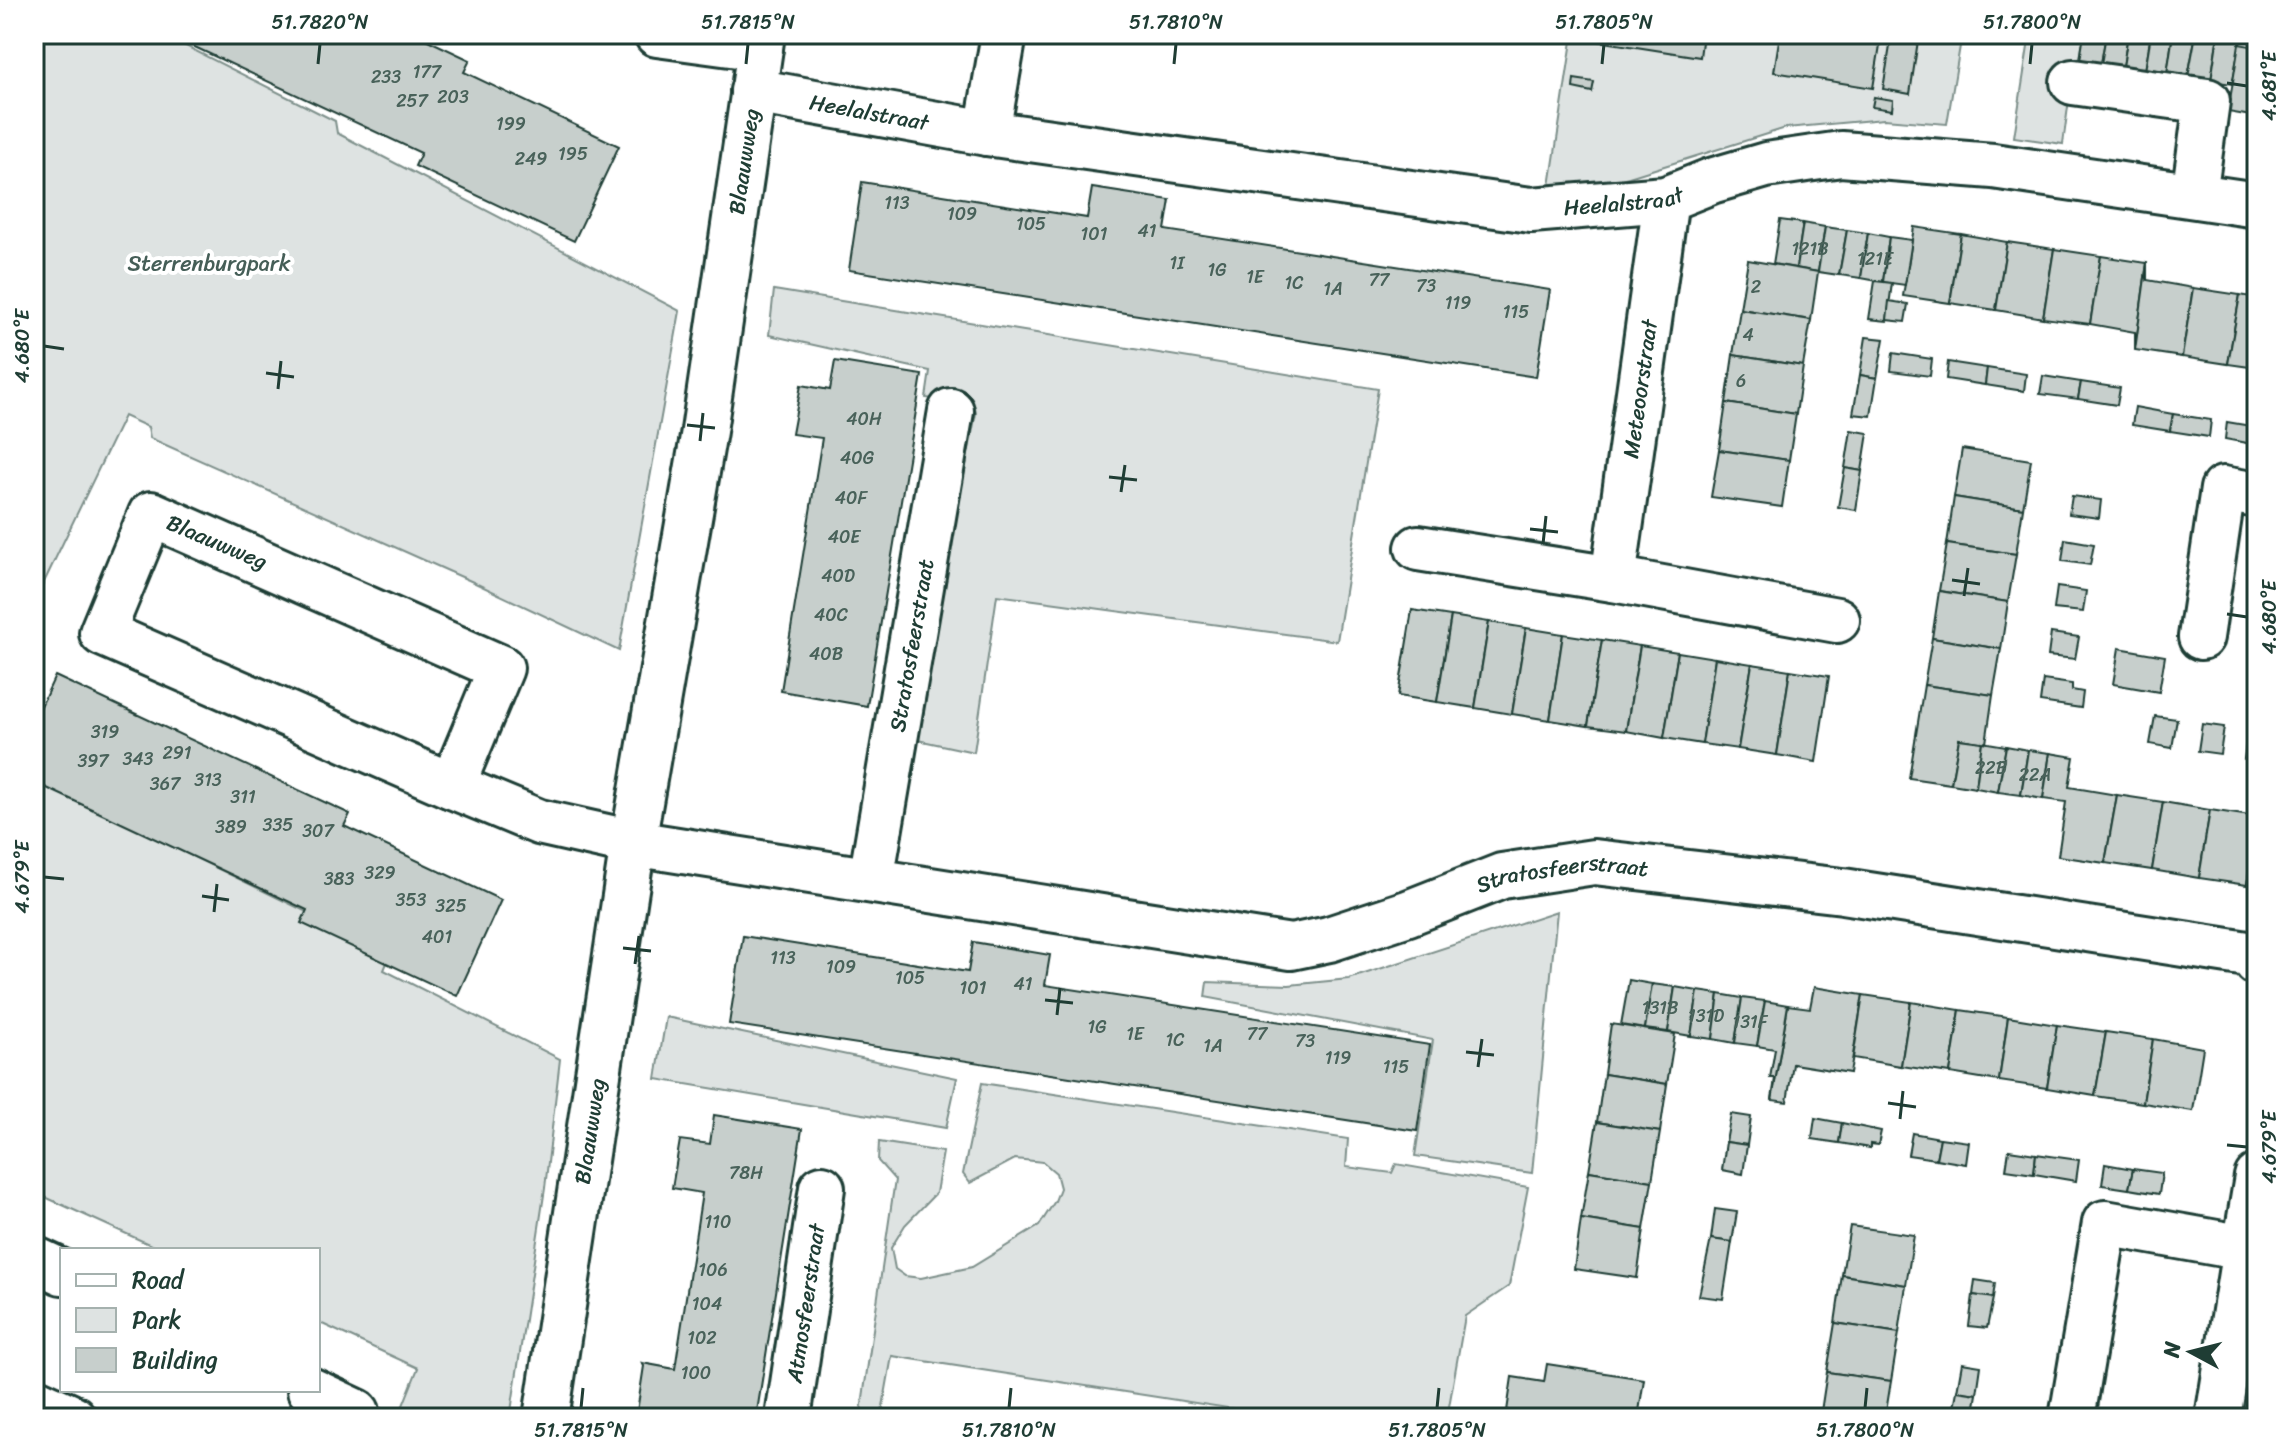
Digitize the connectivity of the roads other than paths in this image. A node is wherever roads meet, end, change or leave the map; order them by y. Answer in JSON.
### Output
{"nodes":[{"id":1,"x":657,"y":34,"type":"edge"},
{"id":2,"x":1004,"y":34,"type":"edge"},
{"id":3,"x":761,"y":41,"type":"edge"},
{"id":4,"x":2073,"y":82,"type":"dead end"},
{"id":5,"x":753,"y":91,"type":"junction"},
{"id":6,"x":987,"y":133,"type":"junction"},
{"id":7,"x":2194,"y":195,"type":"junction"},
{"id":8,"x":1666,"y":199,"type":"junction"},
{"id":9,"x":2257,"y":205,"type":"edge"},
{"id":10,"x":951,"y":411,"type":"dead end"},
{"id":11,"x":2257,"y":495,"type":"edge"},
{"id":12,"x":1418,"y":548,"type":"dead end"},
{"id":13,"x":1613,"y":579,"type":"junction"},
{"id":14,"x":1837,"y":620,"type":"dead end"},
{"id":15,"x":2201,"y":637,"type":"dead end"},
{"id":16,"x":452,"y":786,"type":"junction"},
{"id":17,"x":633,"y":843,"type":"junction"},
{"id":18,"x":871,"y":880,"type":"junction"},
{"id":19,"x":2257,"y":963,"type":"edge"},
{"id":20,"x":2257,"y":1177,"type":"edge"},
{"id":21,"x":822,"y":1188,"type":"dead end"},
{"id":22,"x":2245,"y":1248,"type":"junction"},
{"id":23,"x":34,"y":1259,"type":"edge"},
{"id":24,"x":60,"y":1271,"type":"edge"},
{"id":25,"x":314,"y":1392,"type":"edge"},
{"id":26,"x":34,"y":1400,"type":"edge"},
{"id":27,"x":73,"y":1418,"type":"edge"},
{"id":28,"x":354,"y":1418,"type":"edge"},
{"id":29,"x":546,"y":1418,"type":"edge"},
{"id":30,"x":788,"y":1418,"type":"edge"},
{"id":31,"x":2072,"y":1418,"type":"edge"},
{"id":32,"x":2218,"y":1418,"type":"edge"}],
"edges":[{"from":1,"to":3,"type":"street","name":"Blaauwweg"},
{"from":2,"to":6,"type":"street"},
{"from":3,"to":5,"type":"street","name":"Blaauwweg"},
{"from":4,"to":7,"type":"street"},
{"from":5,"to":6,"type":"street","name":"Heelalstraat"},
{"from":5,"to":17,"type":"street","name":"Blaauwweg"},
{"from":6,"to":8,"type":"street","name":"Heelalstraat"},
{"from":7,"to":8,"type":"street","name":"Heelalstraat"},
{"from":7,"to":9,"type":"street","name":"Heelalstraat"},
{"from":8,"to":13,"type":"street","name":"Meteoorstraat"},
{"from":10,"to":18,"type":"street","name":"Stratosfeerstraat"},
{"from":11,"to":15,"type":"street"},
{"from":12,"to":13,"type":"street"},
{"from":13,"to":14,"type":"street"},
{"from":16,"to":16,"type":"street","name":"Blaauwweg"},
{"from":16,"to":17,"type":"street","name":"Blaauwweg"},
{"from":17,"to":18,"type":"street","name":"Stratosfeerstraat"},
{"from":17,"to":29,"type":"street","name":"Blaauwweg"},
{"from":18,"to":19,"type":"street","name":"Stratosfeerstraat"},
{"from":20,"to":22,"type":"street"},
{"from":21,"to":30,"type":"street","name":"Atmosfeerstraat"},
{"from":22,"to":31,"type":"street"},
{"from":22,"to":32,"type":"street"},
{"from":23,"to":24,"type":"street"},
{"from":25,"to":28,"type":"street"},
{"from":26,"to":27,"type":"street"}]}
